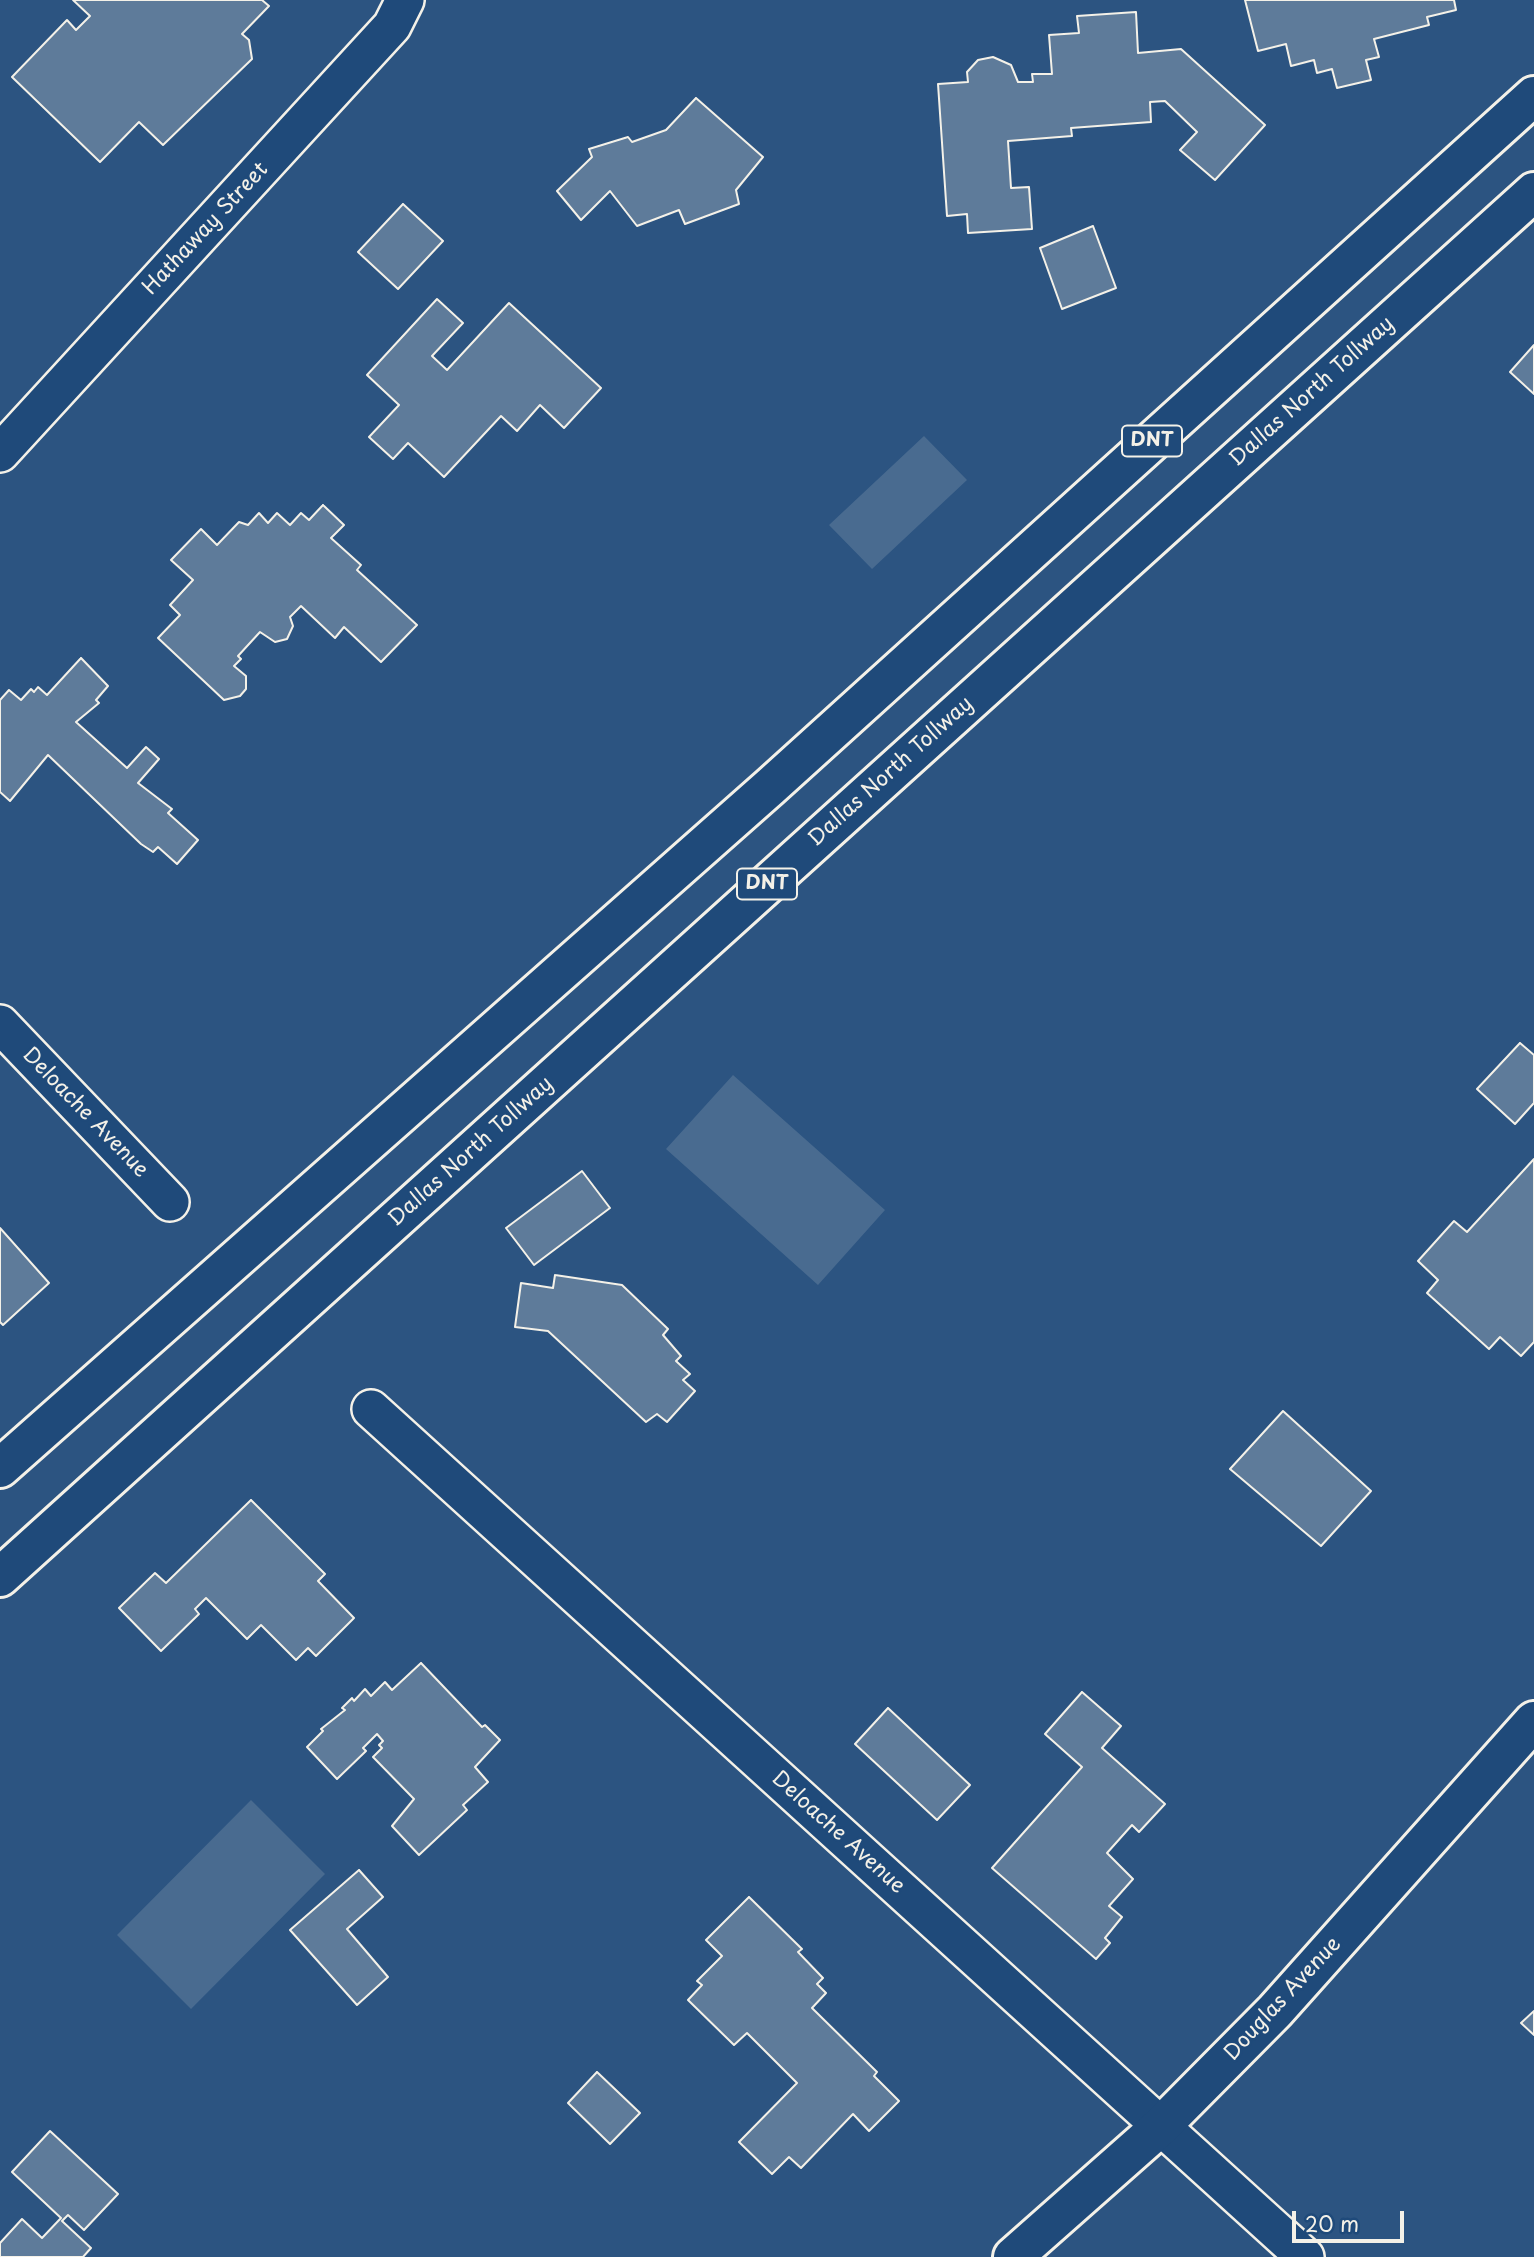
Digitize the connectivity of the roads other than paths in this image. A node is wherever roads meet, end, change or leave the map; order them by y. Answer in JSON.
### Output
{"nodes":[{"id":1,"x":405,"y":0,"type":"edge"},
{"id":2,"x":1534,"y":96,"type":"edge"},
{"id":3,"x":1534,"y":192,"type":"edge"},
{"id":4,"x":0,"y":453,"type":"edge"},
{"id":5,"x":0,"y":1024,"type":"edge"},
{"id":6,"x":170,"y":1202,"type":"dead end"},
{"id":7,"x":371,"y":1409,"type":"dead end"},
{"id":8,"x":0,"y":1468,"type":"edge"},
{"id":9,"x":0,"y":1577,"type":"edge"},
{"id":10,"x":1534,"y":1721,"type":"edge"},
{"id":11,"x":1160,"y":2127,"type":"junction"},
{"id":12,"x":1013,"y":2257,"type":"edge"},
{"id":13,"x":1305,"y":2257,"type":"edge"}],
"edges":[{"from":1,"to":4,"type":"street","name":"Hathaway Street"},
{"from":2,"to":8,"type":"main road","number":"DNT"},
{"from":3,"to":9,"type":"main road","name":"Dallas North Tollway","number":"DNT"},
{"from":5,"to":6,"type":"street","name":"Deloache Avenue"},
{"from":7,"to":11,"type":"street","name":"Deloache Avenue"},
{"from":10,"to":11,"type":"main road","name":"Douglas Avenue"},
{"from":11,"to":12,"type":"main road","name":"Douglas Avenue"},
{"from":11,"to":13,"type":"street","name":"Deloache Avenue"}]}
